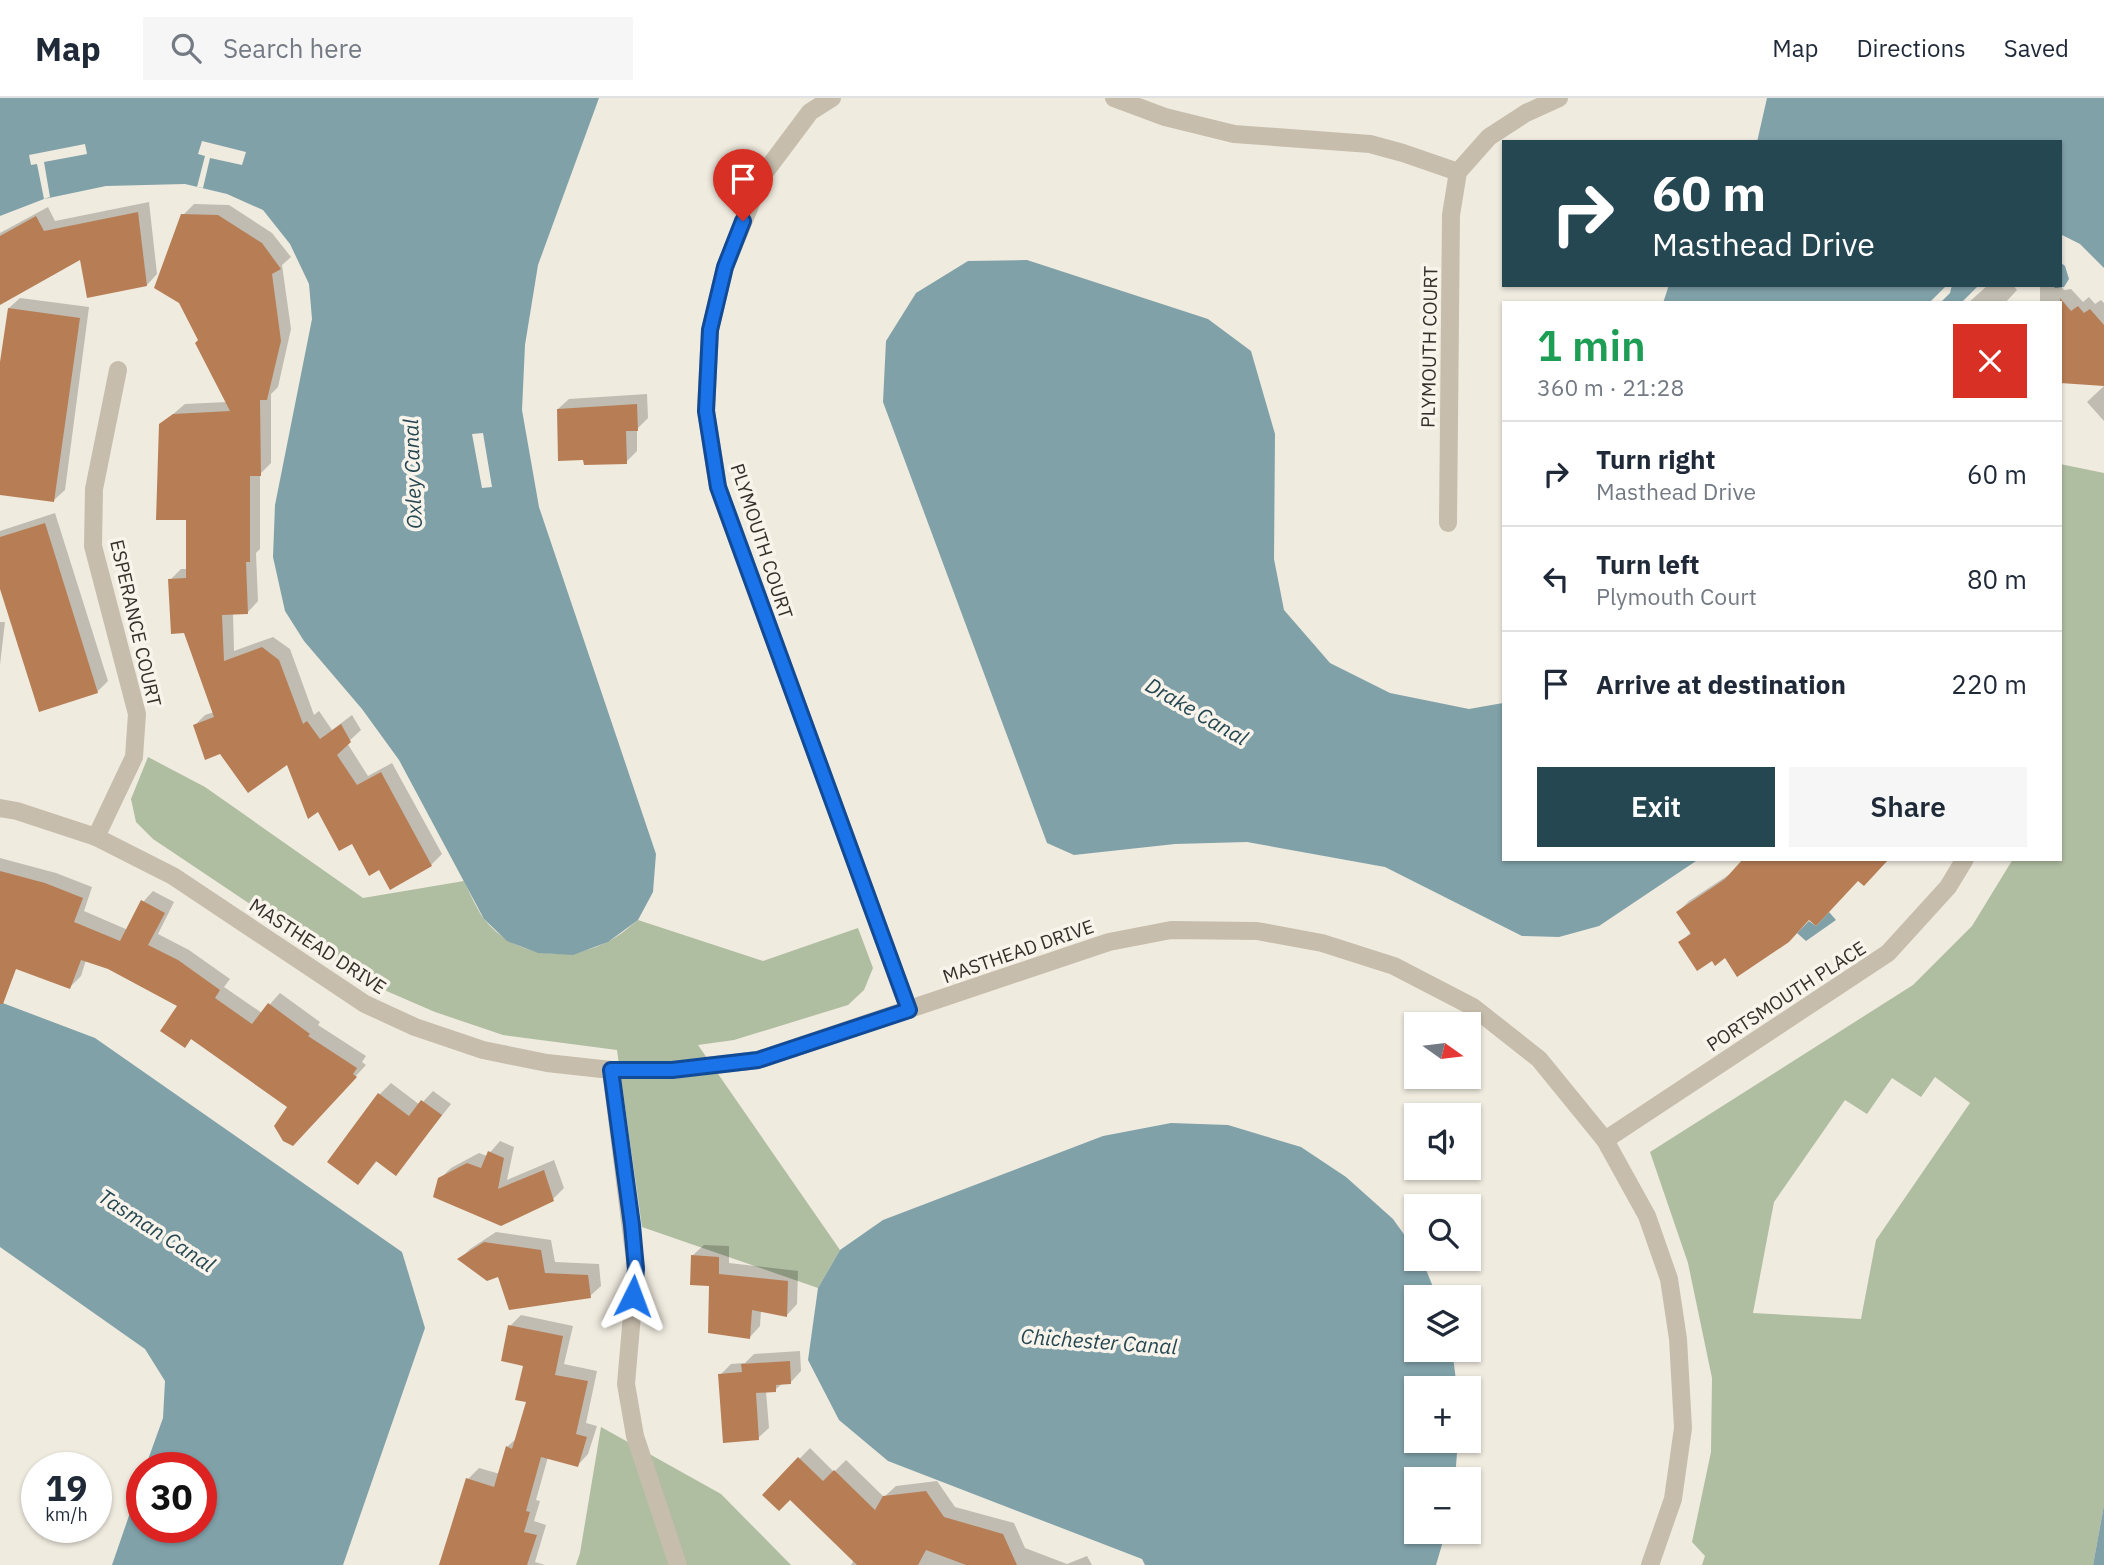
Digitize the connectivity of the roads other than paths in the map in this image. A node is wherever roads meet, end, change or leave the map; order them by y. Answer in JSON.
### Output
{"nodes":[{"id":1,"x":832,"y":98,"type":"edge"},
{"id":2,"x":1114,"y":98,"type":"edge"},
{"id":3,"x":1559,"y":98,"type":"edge"},
{"id":4,"x":1458,"y":172,"type":"junction"},
{"id":5,"x":118,"y":370,"type":"dead end"},
{"id":6,"x":1448,"y":523,"type":"dead end"},
{"id":7,"x":0,"y":808,"type":"edge"},
{"id":8,"x":96,"y":836,"type":"junction"},
{"id":9,"x":1964,"y":861,"type":"edge"},
{"id":10,"x":909,"y":1010,"type":"junction"},
{"id":11,"x":611,"y":1070,"type":"junction"},
{"id":12,"x":1605,"y":1140,"type":"junction"},
{"id":13,"x":678,"y":1565,"type":"edge"},
{"id":14,"x":1650,"y":1565,"type":"edge"}],
"edges":[{"from":1,"to":10,"type":"street","name":"PLYMOUTH COURT"},
{"from":2,"to":4,"type":"street"},
{"from":3,"to":4,"type":"street"},
{"from":4,"to":6,"type":"street","name":"PLYMOUTH COURT"},
{"from":5,"to":8,"type":"street","name":"ESPERANCE COURT"},
{"from":7,"to":8,"type":"street","name":"MASTHEAD DRIVE"},
{"from":8,"to":11,"type":"street","name":"MASTHEAD DRIVE"},
{"from":9,"to":12,"type":"street","name":"PORTSMOUTH PLACE"},
{"from":10,"to":11,"type":"street","name":"MASTHEAD DRIVE"},
{"from":10,"to":12,"type":"street","name":"MASTHEAD DRIVE"},
{"from":11,"to":13,"type":"street"},
{"from":12,"to":14,"type":"street","name":"MASTHEAD DRIVE"}]}
